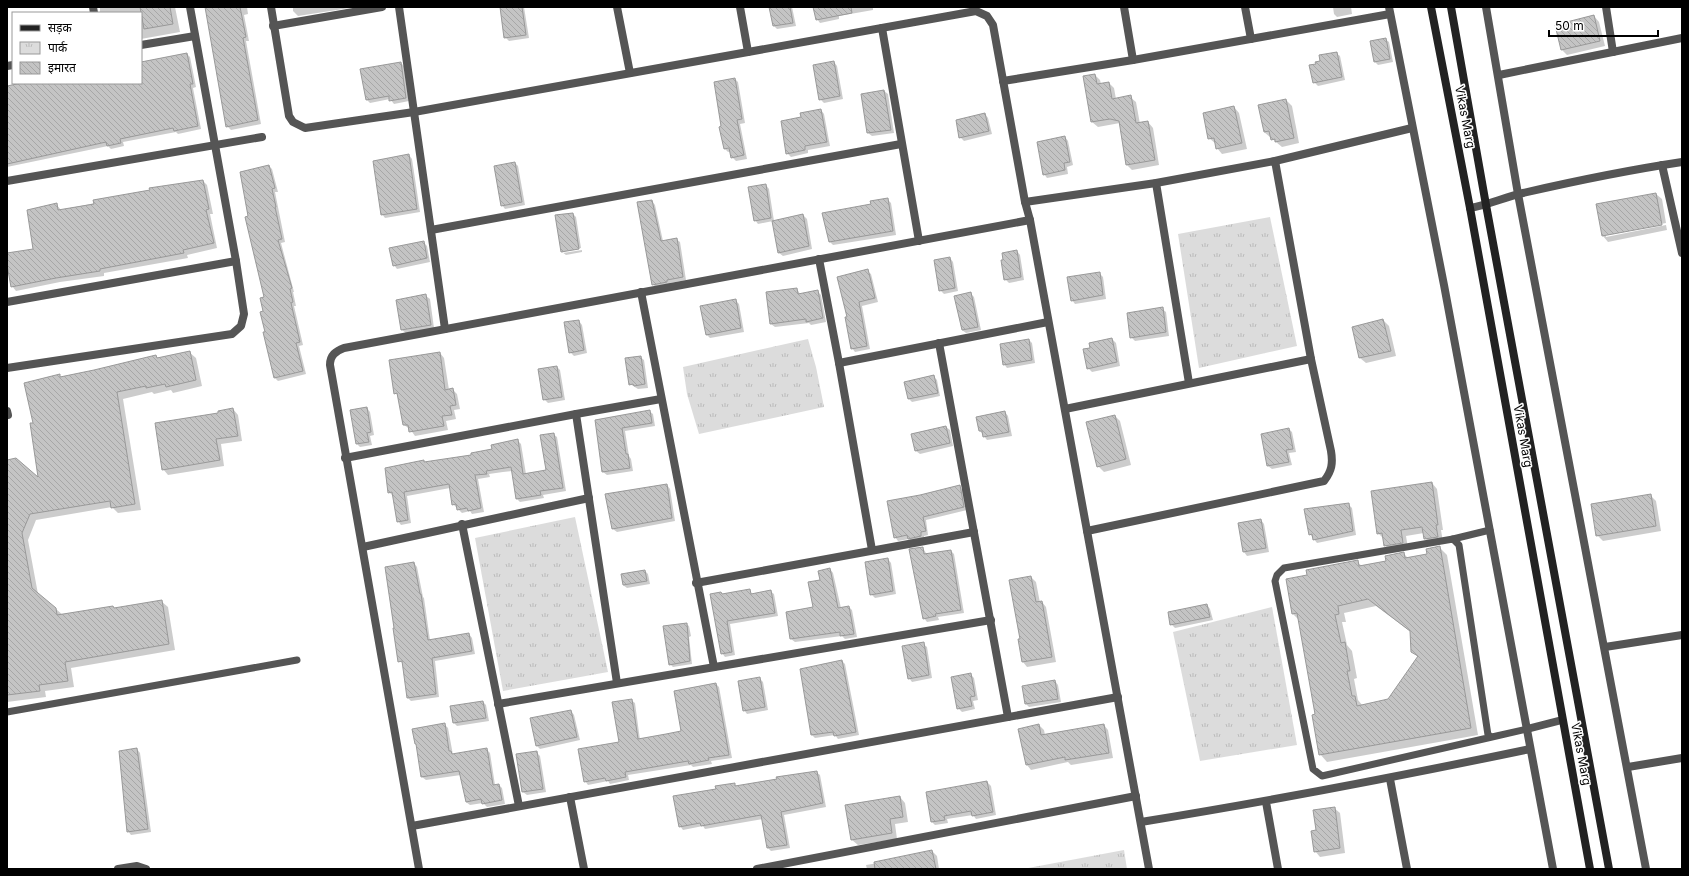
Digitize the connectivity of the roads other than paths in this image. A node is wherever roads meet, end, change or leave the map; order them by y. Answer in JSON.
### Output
{"nodes":[{"id":1,"x":190,"y":7,"type":"edge"},
{"id":2,"x":271,"y":7,"type":"edge"},
{"id":3,"x":382,"y":7,"type":"edge"},
{"id":4,"x":399,"y":7,"type":"edge"},
{"id":5,"x":618,"y":7,"type":"edge"},
{"id":6,"x":740,"y":7,"type":"edge"},
{"id":7,"x":1124,"y":7,"type":"edge"},
{"id":8,"x":1245,"y":7,"type":"edge"},
{"id":9,"x":1431,"y":7,"type":"edge"},
{"id":10,"x":1451,"y":7,"type":"edge"},
{"id":11,"x":1486,"y":7,"type":"edge"},
{"id":12,"x":1606,"y":7,"type":"edge"},
{"id":13,"x":1389,"y":11,"type":"edge"},
{"id":14,"x":274,"y":26,"type":"junction"},
{"id":15,"x":882,"y":28,"type":"junction"},
{"id":16,"x":195,"y":36,"type":"junction"},
{"id":17,"x":1682,"y":38,"type":"edge"},
{"id":18,"x":1250,"y":39,"type":"junction"},
{"id":19,"x":142,"y":45,"type":"edge"},
{"id":20,"x":748,"y":52,"type":"junction"},
{"id":21,"x":1614,"y":52,"type":"junction"},
{"id":22,"x":1133,"y":60,"type":"junction"},
{"id":23,"x":630,"y":73,"type":"junction"},
{"id":24,"x":1499,"y":75,"type":"junction"},
{"id":25,"x":1003,"y":81,"type":"junction"},
{"id":26,"x":414,"y":112,"type":"junction"},
{"id":27,"x":1412,"y":128,"type":"junction"},
{"id":28,"x":262,"y":137,"type":"dead end"},
{"id":29,"x":901,"y":144,"type":"junction"},
{"id":30,"x":214,"y":145,"type":"junction"},
{"id":31,"x":1275,"y":161,"type":"junction"},
{"id":32,"x":1682,"y":162,"type":"edge"},
{"id":33,"x":1662,"y":165,"type":"junction"},
{"id":34,"x":7,"y":181,"type":"edge"},
{"id":35,"x":1156,"y":183,"type":"junction"},
{"id":36,"x":1518,"y":194,"type":"junction"},
{"id":37,"x":1025,"y":202,"type":"junction"},
{"id":38,"x":1486,"y":205,"type":"junction"},
{"id":39,"x":1470,"y":208,"type":"junction"},
{"id":40,"x":1030,"y":220,"type":"junction"},
{"id":41,"x":431,"y":230,"type":"junction"},
{"id":42,"x":919,"y":241,"type":"junction"},
{"id":43,"x":1682,"y":253,"type":"edge"},
{"id":44,"x":819,"y":259,"type":"junction"},
{"id":45,"x":236,"y":261,"type":"junction"},
{"id":46,"x":641,"y":292,"type":"junction"},
{"id":47,"x":7,"y":302,"type":"edge"},
{"id":48,"x":1048,"y":322,"type":"junction"},
{"id":49,"x":446,"y":329,"type":"junction"},
{"id":50,"x":939,"y":343,"type":"junction"},
{"id":51,"x":1311,"y":359,"type":"junction"},
{"id":52,"x":840,"y":363,"type":"junction"},
{"id":53,"x":7,"y":368,"type":"edge"},
{"id":54,"x":1189,"y":383,"type":"junction"},
{"id":55,"x":661,"y":400,"type":"junction"},
{"id":56,"x":1065,"y":409,"type":"junction"},
{"id":57,"x":576,"y":414,"type":"junction"},
{"id":58,"x":345,"y":458,"type":"junction"},
{"id":59,"x":589,"y":498,"type":"junction"},
{"id":60,"x":462,"y":524,"type":"junction"},
{"id":61,"x":1490,"y":530,"type":"junction"},
{"id":62,"x":1087,"y":531,"type":"junction"},
{"id":63,"x":974,"y":532,"type":"junction"},
{"id":64,"x":1453,"y":539,"type":"junction"},
{"id":65,"x":363,"y":547,"type":"junction"},
{"id":66,"x":872,"y":550,"type":"junction"},
{"id":67,"x":696,"y":583,"type":"junction"},
{"id":68,"x":991,"y":620,"type":"junction"},
{"id":69,"x":1682,"y":635,"type":"edge"},
{"id":70,"x":1605,"y":647,"type":"junction"},
{"id":71,"x":297,"y":660,"type":"dead end"},
{"id":72,"x":714,"y":667,"type":"junction"},
{"id":73,"x":617,"y":683,"type":"junction"},
{"id":74,"x":1118,"y":697,"type":"junction"},
{"id":75,"x":498,"y":704,"type":"junction"},
{"id":76,"x":7,"y":712,"type":"edge"},
{"id":77,"x":1008,"y":717,"type":"junction"},
{"id":78,"x":1562,"y":720,"type":"junction"},
{"id":79,"x":1527,"y":729,"type":"junction"},
{"id":80,"x":1492,"y":737,"type":"junction"},
{"id":81,"x":1530,"y":749,"type":"junction"},
{"id":82,"x":1682,"y":758,"type":"edge"},
{"id":83,"x":1628,"y":767,"type":"junction"},
{"id":84,"x":1390,"y":779,"type":"junction"},
{"id":85,"x":1136,"y":796,"type":"junction"},
{"id":86,"x":570,"y":797,"type":"junction"},
{"id":87,"x":1266,"y":802,"type":"junction"},
{"id":88,"x":519,"y":806,"type":"junction"},
{"id":89,"x":1141,"y":822,"type":"junction"},
{"id":90,"x":412,"y":826,"type":"junction"},
{"id":91,"x":136,"y":868,"type":"edge"},
{"id":92,"x":118,"y":869,"type":"edge"},
{"id":93,"x":146,"y":869,"type":"edge"},
{"id":94,"x":419,"y":869,"type":"edge"},
{"id":95,"x":584,"y":869,"type":"edge"},
{"id":96,"x":757,"y":869,"type":"edge"},
{"id":97,"x":1149,"y":869,"type":"edge"},
{"id":98,"x":1278,"y":869,"type":"edge"},
{"id":99,"x":1407,"y":869,"type":"edge"},
{"id":100,"x":1553,"y":869,"type":"edge"},
{"id":101,"x":1590,"y":869,"type":"edge"},
{"id":102,"x":1609,"y":869,"type":"edge"},
{"id":103,"x":1646,"y":869,"type":"edge"}],
"edges":[{"from":1,"to":16,"type":"street"},
{"from":2,"to":14,"type":"street"},
{"from":3,"to":14,"type":"street"},
{"from":4,"to":26,"type":"street"},
{"from":5,"to":23,"type":"street"},
{"from":6,"to":20,"type":"street"},
{"from":7,"to":22,"type":"street"},
{"from":8,"to":18,"type":"street"},
{"from":9,"to":39,"type":"main road","name":"Vikas Marg"},
{"from":10,"to":38,"type":"main road","name":"Vikas Marg"},
{"from":11,"to":24,"type":"street"},
{"from":12,"to":21,"type":"street"},
{"from":13,"to":18,"type":"street"},
{"from":13,"to":27,"type":"street"},
{"from":14,"to":26,"type":"street"},
{"from":15,"to":20,"type":"street"},
{"from":15,"to":25,"type":"street"},
{"from":15,"to":29,"type":"street"},
{"from":16,"to":19,"type":"street"},
{"from":16,"to":30,"type":"street"},
{"from":17,"to":21,"type":"street"},
{"from":18,"to":22,"type":"street"},
{"from":20,"to":23,"type":"street"},
{"from":21,"to":24,"type":"street"},
{"from":22,"to":25,"type":"street"},
{"from":23,"to":26,"type":"street"},
{"from":24,"to":36,"type":"street"},
{"from":25,"to":37,"type":"street"},
{"from":26,"to":41,"type":"street"},
{"from":27,"to":31,"type":"street"},
{"from":27,"to":61,"type":"street"},
{"from":28,"to":30,"type":"street"},
{"from":29,"to":41,"type":"street"},
{"from":29,"to":42,"type":"street"},
{"from":30,"to":34,"type":"street"},
{"from":30,"to":45,"type":"street"},
{"from":31,"to":35,"type":"street"},
{"from":31,"to":51,"type":"street"},
{"from":32,"to":33,"type":"street"},
{"from":33,"to":36,"type":"street"},
{"from":33,"to":43,"type":"street"},
{"from":35,"to":37,"type":"street"},
{"from":35,"to":54,"type":"street"},
{"from":36,"to":38,"type":"street"},
{"from":36,"to":70,"type":"street"},
{"from":37,"to":40,"type":"street"},
{"from":38,"to":39,"type":"street"},
{"from":38,"to":102,"type":"main road","name":"Vikas Marg"},
{"from":39,"to":78,"type":"main road","name":"Vikas Marg"},
{"from":40,"to":42,"type":"street"},
{"from":40,"to":48,"type":"street"},
{"from":41,"to":49,"type":"street"},
{"from":42,"to":44,"type":"street"},
{"from":44,"to":46,"type":"street"},
{"from":44,"to":52,"type":"street"},
{"from":45,"to":47,"type":"street"},
{"from":45,"to":53,"type":"street"},
{"from":46,"to":49,"type":"street"},
{"from":46,"to":55,"type":"street"},
{"from":48,"to":50,"type":"street"},
{"from":48,"to":56,"type":"street"},
{"from":49,"to":58,"type":"street"},
{"from":50,"to":52,"type":"street"},
{"from":50,"to":63,"type":"street"},
{"from":51,"to":54,"type":"street"},
{"from":51,"to":62,"type":"street"},
{"from":52,"to":66,"type":"street"},
{"from":54,"to":56,"type":"street"},
{"from":55,"to":57,"type":"street"},
{"from":55,"to":67,"type":"street"},
{"from":56,"to":62,"type":"street"},
{"from":57,"to":58,"type":"street"},
{"from":57,"to":59,"type":"street"},
{"from":58,"to":65,"type":"street"},
{"from":59,"to":60,"type":"street"},
{"from":59,"to":73,"type":"street"},
{"from":60,"to":65,"type":"street"},
{"from":60,"to":75,"type":"street"},
{"from":61,"to":64,"type":"lane"},
{"from":61,"to":79,"type":"street"},
{"from":62,"to":74,"type":"street"},
{"from":63,"to":66,"type":"street"},
{"from":63,"to":68,"type":"street"},
{"from":64,"to":80,"type":"lane"},
{"from":64,"to":80,"type":"lane"},
{"from":65,"to":90,"type":"street"},
{"from":66,"to":67,"type":"street"},
{"from":67,"to":72,"type":"street"},
{"from":68,"to":72,"type":"street"},
{"from":68,"to":77,"type":"street"},
{"from":69,"to":70,"type":"street"},
{"from":70,"to":83,"type":"street"},
{"from":71,"to":76,"type":"lane"},
{"from":72,"to":73,"type":"street"},
{"from":73,"to":75,"type":"street"},
{"from":74,"to":77,"type":"street"},
{"from":74,"to":85,"type":"street"},
{"from":75,"to":88,"type":"street"},
{"from":77,"to":86,"type":"street"},
{"from":78,"to":79,"type":"street"},
{"from":78,"to":101,"type":"main road","name":"Vikas Marg"},
{"from":79,"to":80,"type":"lane"},
{"from":79,"to":81,"type":"street"},
{"from":81,"to":84,"type":"street"},
{"from":81,"to":100,"type":"street"},
{"from":82,"to":83,"type":"street"},
{"from":83,"to":103,"type":"street"},
{"from":84,"to":87,"type":"street"},
{"from":84,"to":99,"type":"street"},
{"from":85,"to":89,"type":"street"},
{"from":85,"to":96,"type":"street"},
{"from":86,"to":88,"type":"street"},
{"from":86,"to":95,"type":"street"},
{"from":87,"to":89,"type":"street"},
{"from":87,"to":98,"type":"street"},
{"from":88,"to":90,"type":"street"},
{"from":89,"to":97,"type":"street"},
{"from":90,"to":94,"type":"street"},
{"from":91,"to":92,"type":"street"},
{"from":91,"to":93,"type":"street"}]}
